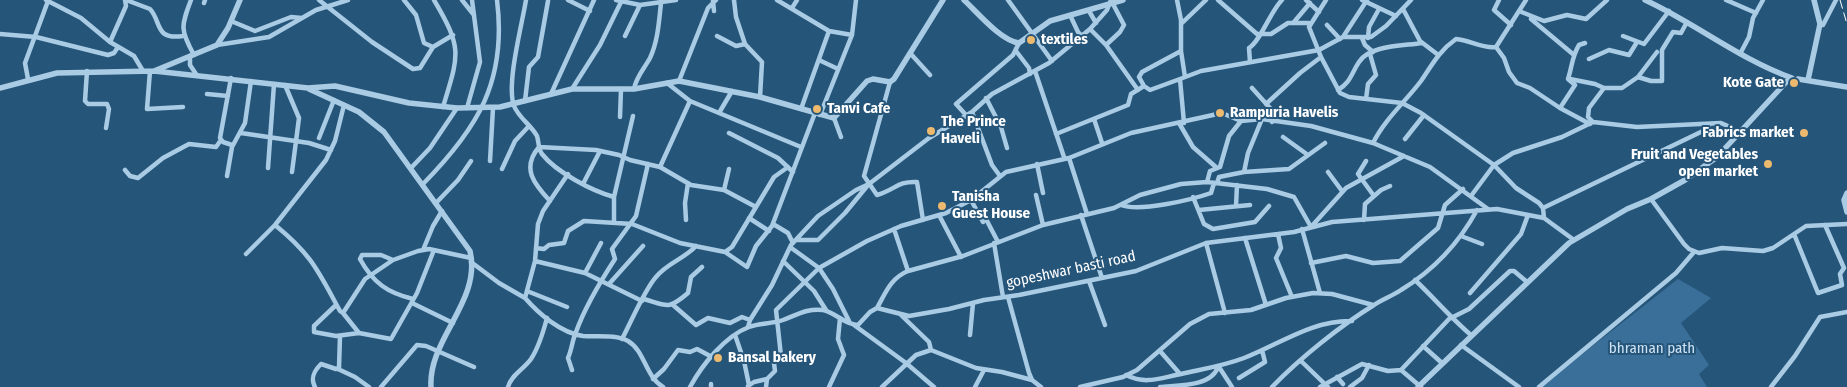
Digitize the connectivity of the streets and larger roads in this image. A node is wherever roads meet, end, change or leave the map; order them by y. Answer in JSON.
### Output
{"nodes":[{"id":1,"x":47,"y":0,"type":"edge"},
{"id":2,"x":126,"y":0,"type":"edge"},
{"id":3,"x":191,"y":0,"type":"edge"},
{"id":4,"x":240,"y":0,"type":"edge"},
{"id":5,"x":319,"y":0,"type":"edge"},
{"id":6,"x":348,"y":0,"type":"edge"},
{"id":7,"x":404,"y":0,"type":"edge"},
{"id":8,"x":434,"y":0,"type":"edge"},
{"id":9,"x":462,"y":0,"type":"edge"},
{"id":10,"x":472,"y":0,"type":"edge"},
{"id":11,"x":497,"y":0,"type":"edge"},
{"id":12,"x":526,"y":0,"type":"edge"},
{"id":13,"x":568,"y":0,"type":"edge"},
{"id":14,"x":594,"y":0,"type":"edge"},
{"id":15,"x":676,"y":0,"type":"edge"},
{"id":16,"x":734,"y":0,"type":"edge"},
{"id":17,"x":777,"y":0,"type":"edge"},
{"id":18,"x":797,"y":0,"type":"edge"},
{"id":19,"x":856,"y":0,"type":"edge"},
{"id":20,"x":943,"y":0,"type":"edge"},
{"id":21,"x":964,"y":0,"type":"edge"},
{"id":22,"x":1008,"y":0,"type":"edge"},
{"id":23,"x":1123,"y":0,"type":"edge"},
{"id":24,"x":1177,"y":0,"type":"edge"},
{"id":25,"x":1206,"y":0,"type":"edge"},
{"id":26,"x":1218,"y":0,"type":"edge"},
{"id":27,"x":1282,"y":0,"type":"edge"},
{"id":28,"x":1326,"y":0,"type":"edge"},
{"id":29,"x":1411,"y":0,"type":"edge"},
{"id":30,"x":1496,"y":0,"type":"edge"},
{"id":31,"x":1526,"y":0,"type":"edge"},
{"id":32,"x":1607,"y":0,"type":"edge"},
{"id":33,"x":1645,"y":0,"type":"edge"},
{"id":34,"x":1726,"y":0,"type":"edge"},
{"id":35,"x":1763,"y":0,"type":"edge"},
{"id":36,"x":1814,"y":0,"type":"edge"},
{"id":37,"x":1836,"y":0,"type":"edge"},
{"id":38,"x":548,"y":1,"type":"edge"},
{"id":39,"x":619,"y":1,"type":"edge"},
{"id":40,"x":714,"y":1,"type":"edge"},
{"id":41,"x":1364,"y":1,"type":"edge"},
{"id":42,"x":335,"y":2,"type":"edge"},
{"id":43,"x":1308,"y":2,"type":"edge"},
{"id":44,"x":661,"y":3,"type":"junction"},
{"id":45,"x":1111,"y":3,"type":"edge"},
{"id":46,"x":325,"y":6,"type":"junction"},
{"id":47,"x":640,"y":6,"type":"junction"},
{"id":48,"x":792,"y":8,"type":"junction"},
{"id":49,"x":1379,"y":9,"type":"junction"},
{"id":50,"x":1403,"y":9,"type":"junction"},
{"id":51,"x":590,"y":11,"type":"junction"},
{"id":52,"x":714,"y":11,"type":"dead end"},
{"id":53,"x":1089,"y":11,"type":"junction"},
{"id":54,"x":1519,"y":11,"type":"junction"},
{"id":55,"x":1669,"y":11,"type":"junction"},
{"id":56,"x":1319,"y":12,"type":"junction"},
{"id":57,"x":1756,"y":13,"type":"junction"},
{"id":58,"x":1070,"y":15,"type":"junction"},
{"id":59,"x":475,"y":16,"type":"junction"},
{"id":60,"x":1396,"y":16,"type":"junction"},
{"id":61,"x":302,"y":18,"type":"junction"},
{"id":62,"x":231,"y":21,"type":"junction"},
{"id":63,"x":1294,"y":22,"type":"junction"},
{"id":64,"x":1687,"y":22,"type":"junction"},
{"id":65,"x":1096,"y":23,"type":"junction"},
{"id":66,"x":1309,"y":23,"type":"junction"},
{"id":67,"x":1182,"y":24,"type":"junction"},
{"id":68,"x":1327,"y":25,"type":"dead end"},
{"id":69,"x":1511,"y":25,"type":"junction"},
{"id":70,"x":1823,"y":25,"type":"dead end"},
{"id":71,"x":1090,"y":29,"type":"junction"},
{"id":72,"x":829,"y":31,"type":"junction"},
{"id":73,"x":1032,"y":32,"type":"junction"},
{"id":74,"x":0,"y":34,"type":"edge"},
{"id":75,"x":452,"y":35,"type":"junction"},
{"id":76,"x":852,"y":35,"type":"junction"},
{"id":77,"x":1259,"y":35,"type":"junction"},
{"id":78,"x":183,"y":36,"type":"junction"},
{"id":79,"x":625,"y":36,"type":"dead end"},
{"id":80,"x":717,"y":36,"type":"dead end"},
{"id":81,"x":1082,"y":36,"type":"junction"},
{"id":82,"x":1623,"y":36,"type":"dead end"},
{"id":83,"x":36,"y":37,"type":"junction"},
{"id":84,"x":1341,"y":38,"type":"junction"},
{"id":85,"x":1365,"y":38,"type":"junction"},
{"id":86,"x":110,"y":42,"type":"junction"},
{"id":87,"x":1637,"y":42,"type":"junction"},
{"id":88,"x":1019,"y":43,"type":"junction"},
{"id":89,"x":1422,"y":43,"type":"junction"},
{"id":90,"x":1585,"y":43,"type":"dead end"},
{"id":91,"x":217,"y":44,"type":"junction"},
{"id":92,"x":745,"y":44,"type":"junction"},
{"id":93,"x":1106,"y":45,"type":"junction"},
{"id":94,"x":118,"y":47,"type":"junction"},
{"id":95,"x":1496,"y":47,"type":"junction"},
{"id":96,"x":434,"y":48,"type":"junction"},
{"id":97,"x":1319,"y":50,"type":"junction"},
{"id":98,"x":1016,"y":51,"type":"junction"},
{"id":99,"x":1181,"y":51,"type":"junction"},
{"id":100,"x":910,"y":52,"type":"junction"},
{"id":101,"x":1657,"y":52,"type":"dead end"},
{"id":102,"x":192,"y":53,"type":"junction"},
{"id":103,"x":1372,"y":53,"type":"junction"},
{"id":104,"x":1437,"y":54,"type":"junction"},
{"id":105,"x":1740,"y":54,"type":"junction"},
{"id":106,"x":1574,"y":55,"type":"junction"},
{"id":107,"x":1321,"y":57,"type":"junction"},
{"id":108,"x":1589,"y":59,"type":"dead end"},
{"id":109,"x":819,"y":60,"type":"junction"},
{"id":110,"x":1052,"y":61,"type":"junction"},
{"id":111,"x":1250,"y":62,"type":"junction"},
{"id":112,"x":141,"y":68,"type":"junction"},
{"id":113,"x":838,"y":68,"type":"junction"},
{"id":114,"x":86,"y":71,"type":"junction"},
{"id":115,"x":152,"y":71,"type":"junction"},
{"id":116,"x":1035,"y":71,"type":"junction"},
{"id":117,"x":196,"y":74,"type":"junction"},
{"id":118,"x":1030,"y":74,"type":"junction"},
{"id":119,"x":930,"y":75,"type":"dead end"},
{"id":120,"x":27,"y":76,"type":"junction"},
{"id":121,"x":1638,"y":77,"type":"junction"},
{"id":122,"x":231,"y":78,"type":"junction"},
{"id":123,"x":1182,"y":78,"type":"junction"},
{"id":124,"x":1794,"y":78,"type":"junction"},
{"id":125,"x":1568,"y":79,"type":"junction"},
{"id":126,"x":1808,"y":80,"type":"junction"},
{"id":127,"x":252,"y":81,"type":"junction"},
{"id":128,"x":679,"y":81,"type":"junction"},
{"id":129,"x":890,"y":82,"type":"junction"},
{"id":130,"x":668,"y":83,"type":"junction"},
{"id":131,"x":274,"y":84,"type":"junction"},
{"id":132,"x":285,"y":85,"type":"junction"},
{"id":133,"x":1144,"y":86,"type":"junction"},
{"id":134,"x":1847,"y":87,"type":"edge"},
{"id":135,"x":0,"y":88,"type":"edge"},
{"id":136,"x":308,"y":88,"type":"junction"},
{"id":137,"x":1252,"y":88,"type":"dead end"},
{"id":138,"x":1604,"y":88,"type":"junction"},
{"id":139,"x":572,"y":89,"type":"junction"},
{"id":140,"x":621,"y":89,"type":"junction"},
{"id":141,"x":634,"y":90,"type":"junction"},
{"id":142,"x":1138,"y":90,"type":"junction"},
{"id":143,"x":1338,"y":90,"type":"junction"},
{"id":144,"x":732,"y":91,"type":"junction"},
{"id":145,"x":208,"y":94,"type":"dead end"},
{"id":146,"x":551,"y":94,"type":"junction"},
{"id":147,"x":228,"y":96,"type":"junction"},
{"id":148,"x":760,"y":96,"type":"junction"},
{"id":149,"x":986,"y":98,"type":"junction"},
{"id":150,"x":1366,"y":99,"type":"junction"},
{"id":151,"x":334,"y":100,"type":"junction"},
{"id":152,"x":525,"y":101,"type":"junction"},
{"id":153,"x":690,"y":102,"type":"junction"},
{"id":154,"x":1266,"y":104,"type":"junction"},
{"id":155,"x":1402,"y":104,"type":"junction"},
{"id":156,"x":344,"y":105,"type":"junction"},
{"id":157,"x":514,"y":105,"type":"junction"},
{"id":158,"x":183,"y":107,"type":"dead end"},
{"id":159,"x":443,"y":107,"type":"junction"},
{"id":160,"x":457,"y":108,"type":"junction"},
{"id":161,"x":468,"y":108,"type":"junction"},
{"id":162,"x":480,"y":108,"type":"junction"},
{"id":163,"x":493,"y":108,"type":"junction"},
{"id":164,"x":1560,"y":108,"type":"junction"},
{"id":165,"x":801,"y":109,"type":"junction"},
{"id":166,"x":972,"y":112,"type":"junction"},
{"id":167,"x":719,"y":113,"type":"junction"},
{"id":168,"x":817,"y":114,"type":"junction"},
{"id":169,"x":966,"y":115,"type":"junction"},
{"id":170,"x":1424,"y":115,"type":"junction"},
{"id":171,"x":633,"y":116,"type":"dead end"},
{"id":172,"x":620,"y":117,"type":"dead end"},
{"id":173,"x":834,"y":118,"type":"junction"},
{"id":174,"x":1094,"y":119,"type":"junction"},
{"id":175,"x":1262,"y":119,"type":"junction"},
{"id":176,"x":1240,"y":121,"type":"junction"},
{"id":177,"x":1272,"y":122,"type":"junction"},
{"id":178,"x":1182,"y":123,"type":"junction"},
{"id":179,"x":1591,"y":123,"type":"junction"},
{"id":180,"x":1710,"y":124,"type":"junction"},
{"id":181,"x":529,"y":126,"type":"junction"},
{"id":182,"x":106,"y":128,"type":"dead end"},
{"id":183,"x":729,"y":133,"type":"dead end"},
{"id":184,"x":241,"y":134,"type":"junction"},
{"id":185,"x":1056,"y":134,"type":"junction"},
{"id":186,"x":1736,"y":136,"type":"junction"},
{"id":187,"x":841,"y":137,"type":"dead end"},
{"id":188,"x":1283,"y":137,"type":"dead end"},
{"id":189,"x":272,"y":138,"type":"junction"},
{"id":190,"x":319,"y":138,"type":"dead end"},
{"id":191,"x":1405,"y":139,"type":"dead end"},
{"id":192,"x":221,"y":140,"type":"junction"},
{"id":193,"x":296,"y":141,"type":"junction"},
{"id":194,"x":1102,"y":143,"type":"junction"},
{"id":195,"x":1325,"y":143,"type":"dead end"},
{"id":196,"x":1373,"y":143,"type":"junction"},
{"id":197,"x":232,"y":146,"type":"junction"},
{"id":198,"x":539,"y":147,"type":"junction"},
{"id":199,"x":801,"y":147,"type":"junction"},
{"id":200,"x":1007,"y":148,"type":"dead end"},
{"id":201,"x":331,"y":150,"type":"junction"},
{"id":202,"x":600,"y":151,"type":"junction"},
{"id":203,"x":1308,"y":155,"type":"junction"},
{"id":204,"x":623,"y":156,"type":"junction"},
{"id":205,"x":1404,"y":156,"type":"junction"},
{"id":206,"x":1067,"y":157,"type":"junction"},
{"id":207,"x":471,"y":161,"type":"dead end"},
{"id":208,"x":490,"y":161,"type":"dead end"},
{"id":209,"x":1366,"y":161,"type":"dead end"},
{"id":210,"x":648,"y":164,"type":"junction"},
{"id":211,"x":1037,"y":164,"type":"junction"},
{"id":212,"x":1494,"y":165,"type":"junction"},
{"id":213,"x":788,"y":166,"type":"junction"},
{"id":214,"x":660,"y":167,"type":"junction"},
{"id":215,"x":268,"y":168,"type":"dead end"},
{"id":216,"x":411,"y":168,"type":"junction"},
{"id":217,"x":1217,"y":168,"type":"junction"},
{"id":218,"x":502,"y":169,"type":"dead end"},
{"id":219,"x":125,"y":170,"type":"dead end"},
{"id":220,"x":729,"y":170,"type":"dead end"},
{"id":221,"x":292,"y":172,"type":"dead end"},
{"id":222,"x":793,"y":172,"type":"junction"},
{"id":223,"x":1244,"y":172,"type":"junction"},
{"id":224,"x":1328,"y":172,"type":"dead end"},
{"id":225,"x":568,"y":174,"type":"junction"},
{"id":226,"x":227,"y":176,"type":"dead end"},
{"id":227,"x":1000,"y":176,"type":"junction"},
{"id":228,"x":1360,"y":179,"type":"junction"},
{"id":229,"x":1207,"y":182,"type":"junction"},
{"id":230,"x":1215,"y":183,"type":"junction"},
{"id":231,"x":423,"y":184,"type":"junction"},
{"id":232,"x":583,"y":184,"type":"junction"},
{"id":233,"x":688,"y":184,"type":"junction"},
{"id":234,"x":869,"y":184,"type":"junction"},
{"id":235,"x":1237,"y":186,"type":"junction"},
{"id":236,"x":1390,"y":186,"type":"dead end"},
{"id":237,"x":1463,"y":189,"type":"junction"},
{"id":238,"x":724,"y":190,"type":"junction"},
{"id":239,"x":1342,"y":191,"type":"junction"},
{"id":240,"x":1847,"y":193,"type":"edge"},
{"id":241,"x":1043,"y":194,"type":"dead end"},
{"id":242,"x":1036,"y":195,"type":"dead end"},
{"id":243,"x":614,"y":196,"type":"junction"},
{"id":244,"x":1374,"y":196,"type":"junction"},
{"id":245,"x":1471,"y":196,"type":"junction"},
{"id":246,"x":1193,"y":197,"type":"junction"},
{"id":247,"x":1651,"y":199,"type":"junction"},
{"id":248,"x":970,"y":200,"type":"junction"},
{"id":249,"x":550,"y":201,"type":"junction"},
{"id":250,"x":436,"y":202,"type":"junction"},
{"id":251,"x":1121,"y":205,"type":"junction"},
{"id":252,"x":1250,"y":205,"type":"dead end"},
{"id":253,"x":1236,"y":206,"type":"junction"},
{"id":254,"x":1269,"y":206,"type":"dead end"},
{"id":255,"x":756,"y":207,"type":"junction"},
{"id":256,"x":1543,"y":208,"type":"junction"},
{"id":257,"x":1488,"y":209,"type":"junction"},
{"id":258,"x":1199,"y":210,"type":"junction"},
{"id":259,"x":1477,"y":210,"type":"junction"},
{"id":260,"x":442,"y":212,"type":"junction"},
{"id":261,"x":1847,"y":212,"type":"edge"},
{"id":262,"x":1087,"y":214,"type":"junction"},
{"id":263,"x":1444,"y":214,"type":"junction"},
{"id":264,"x":939,"y":215,"type":"junction"},
{"id":265,"x":1081,"y":215,"type":"junction"},
{"id":266,"x":1528,"y":215,"type":"junction"},
{"id":267,"x":749,"y":218,"type":"junction"},
{"id":268,"x":1544,"y":218,"type":"junction"},
{"id":269,"x":686,"y":220,"type":"dead end"},
{"id":270,"x":923,"y":220,"type":"junction"},
{"id":271,"x":1364,"y":220,"type":"junction"},
{"id":272,"x":614,"y":223,"type":"junction"},
{"id":273,"x":632,"y":224,"type":"junction"},
{"id":274,"x":773,"y":224,"type":"junction"},
{"id":275,"x":1847,"y":224,"type":"edge"},
{"id":276,"x":1042,"y":225,"type":"junction"},
{"id":277,"x":1825,"y":225,"type":"junction"},
{"id":278,"x":276,"y":226,"type":"junction"},
{"id":279,"x":1311,"y":227,"type":"junction"},
{"id":280,"x":894,"y":229,"type":"junction"},
{"id":281,"x":1302,"y":229,"type":"junction"},
{"id":282,"x":769,"y":231,"type":"junction"},
{"id":283,"x":1278,"y":234,"type":"junction"},
{"id":284,"x":1794,"y":234,"type":"junction"},
{"id":285,"x":1461,"y":236,"type":"junction"},
{"id":286,"x":1245,"y":238,"type":"junction"},
{"id":287,"x":1574,"y":240,"type":"junction"},
{"id":288,"x":996,"y":242,"type":"junction"},
{"id":289,"x":602,"y":243,"type":"dead end"},
{"id":290,"x":793,"y":243,"type":"junction"},
{"id":291,"x":1206,"y":243,"type":"junction"},
{"id":292,"x":1482,"y":244,"type":"dead end"},
{"id":293,"x":643,"y":246,"type":"dead end"},
{"id":294,"x":696,"y":246,"type":"junction"},
{"id":295,"x":536,"y":248,"type":"junction"},
{"id":296,"x":423,"y":250,"type":"junction"},
{"id":297,"x":434,"y":250,"type":"junction"},
{"id":298,"x":725,"y":252,"type":"junction"},
{"id":299,"x":1694,"y":252,"type":"junction"},
{"id":300,"x":246,"y":254,"type":"dead end"},
{"id":301,"x":961,"y":257,"type":"junction"},
{"id":302,"x":393,"y":260,"type":"junction"},
{"id":303,"x":471,"y":260,"type":"junction"},
{"id":304,"x":535,"y":261,"type":"junction"},
{"id":305,"x":783,"y":261,"type":"junction"},
{"id":306,"x":1311,"y":263,"type":"junction"},
{"id":307,"x":702,"y":267,"type":"dead end"},
{"id":308,"x":818,"y":268,"type":"junction"},
{"id":309,"x":908,"y":270,"type":"junction"},
{"id":310,"x":585,"y":273,"type":"junction"},
{"id":311,"x":372,"y":275,"type":"junction"},
{"id":312,"x":1102,"y":278,"type":"junction"},
{"id":313,"x":601,"y":280,"type":"junction"},
{"id":314,"x":1415,"y":280,"type":"junction"},
{"id":315,"x":804,"y":281,"type":"junction"},
{"id":316,"x":1090,"y":281,"type":"junction"},
{"id":317,"x":1527,"y":282,"type":"junction"},
{"id":318,"x":609,"y":284,"type":"junction"},
{"id":319,"x":527,"y":291,"type":"junction"},
{"id":320,"x":1320,"y":293,"type":"junction"},
{"id":321,"x":1470,"y":293,"type":"dead end"},
{"id":322,"x":1006,"y":297,"type":"junction"},
{"id":323,"x":1292,"y":297,"type":"junction"},
{"id":324,"x":525,"y":298,"type":"junction"},
{"id":325,"x":643,"y":300,"type":"junction"},
{"id":326,"x":413,"y":301,"type":"junction"},
{"id":327,"x":973,"y":302,"type":"junction"},
{"id":328,"x":336,"y":305,"type":"junction"},
{"id":329,"x":673,"y":305,"type":"junction"},
{"id":330,"x":1266,"y":305,"type":"junction"},
{"id":331,"x":1373,"y":305,"type":"junction"},
{"id":332,"x":567,"y":307,"type":"dead end"},
{"id":333,"x":877,"y":308,"type":"junction"},
{"id":334,"x":826,"y":310,"type":"junction"},
{"id":335,"x":1847,"y":312,"type":"edge"},
{"id":336,"x":343,"y":313,"type":"junction"},
{"id":337,"x":1225,"y":313,"type":"junction"},
{"id":338,"x":901,"y":315,"type":"junction"},
{"id":339,"x":547,"y":318,"type":"junction"},
{"id":340,"x":840,"y":318,"type":"junction"},
{"id":341,"x":1451,"y":318,"type":"junction"},
{"id":342,"x":750,"y":320,"type":"junction"},
{"id":343,"x":778,"y":321,"type":"junction"},
{"id":344,"x":1352,"y":321,"type":"junction"},
{"id":345,"x":454,"y":323,"type":"junction"},
{"id":346,"x":851,"y":324,"type":"junction"},
{"id":347,"x":1105,"y":325,"type":"dead end"},
{"id":348,"x":748,"y":327,"type":"junction"},
{"id":349,"x":359,"y":332,"type":"junction"},
{"id":350,"x":575,"y":334,"type":"junction"},
{"id":351,"x":735,"y":335,"type":"junction"},
{"id":352,"x":970,"y":335,"type":"dead end"},
{"id":353,"x":1471,"y":335,"type":"junction"},
{"id":354,"x":340,"y":336,"type":"junction"},
{"id":355,"x":622,"y":339,"type":"junction"},
{"id":356,"x":1461,"y":345,"type":"junction"},
{"id":357,"x":1423,"y":346,"type":"junction"},
{"id":358,"x":931,"y":350,"type":"junction"},
{"id":359,"x":1262,"y":350,"type":"junction"},
{"id":360,"x":1160,"y":351,"type":"junction"},
{"id":361,"x":439,"y":352,"type":"junction"},
{"id":362,"x":712,"y":357,"type":"junction"},
{"id":363,"x":1301,"y":361,"type":"junction"},
{"id":364,"x":906,"y":363,"type":"junction"},
{"id":365,"x":1442,"y":363,"type":"junction"},
{"id":366,"x":1369,"y":365,"type":"junction"},
{"id":367,"x":474,"y":367,"type":"dead end"},
{"id":368,"x":1218,"y":367,"type":"junction"},
{"id":369,"x":338,"y":369,"type":"junction"},
{"id":370,"x":572,"y":370,"type":"dead end"},
{"id":371,"x":984,"y":370,"type":"junction"},
{"id":372,"x":1401,"y":370,"type":"junction"},
{"id":373,"x":1180,"y":374,"type":"junction"},
{"id":374,"x":1126,"y":375,"type":"junction"},
{"id":375,"x":1337,"y":377,"type":"junction"},
{"id":376,"x":1239,"y":378,"type":"dead end"},
{"id":377,"x":653,"y":379,"type":"junction"},
{"id":378,"x":768,"y":379,"type":"junction"},
{"id":379,"x":1162,"y":379,"type":"junction"},
{"id":380,"x":1032,"y":380,"type":"junction"},
{"id":381,"x":1108,"y":381,"type":"junction"},
{"id":382,"x":1343,"y":384,"type":"dead end"},
{"id":383,"x":1150,"y":385,"type":"edge"},
{"id":384,"x":1326,"y":385,"type":"edge"},
{"id":385,"x":748,"y":386,"type":"edge"},
{"id":386,"x":314,"y":387,"type":"edge"},
{"id":387,"x":370,"y":387,"type":"edge"},
{"id":388,"x":381,"y":387,"type":"edge"},
{"id":389,"x":431,"y":387,"type":"edge"},
{"id":390,"x":508,"y":387,"type":"edge"},
{"id":391,"x":663,"y":387,"type":"edge"},
{"id":392,"x":690,"y":387,"type":"edge"},
{"id":393,"x":766,"y":387,"type":"edge"},
{"id":394,"x":829,"y":387,"type":"edge"},
{"id":395,"x":882,"y":387,"type":"edge"},
{"id":396,"x":934,"y":387,"type":"edge"},
{"id":397,"x":975,"y":387,"type":"edge"},
{"id":398,"x":1041,"y":387,"type":"edge"},
{"id":399,"x":1080,"y":387,"type":"edge"},
{"id":400,"x":1111,"y":387,"type":"edge"},
{"id":401,"x":1162,"y":387,"type":"edge"},
{"id":402,"x":1232,"y":387,"type":"edge"},
{"id":403,"x":1272,"y":387,"type":"edge"},
{"id":404,"x":1320,"y":387,"type":"edge"},
{"id":405,"x":1350,"y":387,"type":"edge"},
{"id":406,"x":1419,"y":387,"type":"edge"},
{"id":407,"x":1519,"y":387,"type":"edge"},
{"id":408,"x":1539,"y":387,"type":"edge"},
{"id":409,"x":1771,"y":387,"type":"edge"}],
"edges":[{"from":1,"to":83,"type":"street"},
{"from":1,"to":86,"type":"street"},
{"from":2,"to":78,"type":"street"},
{"from":2,"to":86,"type":"street"},
{"from":3,"to":78,"type":"street"},
{"from":4,"to":62,"type":"street"},
{"from":5,"to":46,"type":"street"},
{"from":6,"to":42,"type":"street"},
{"from":7,"to":96,"type":"street"},
{"from":8,"to":75,"type":"street"},
{"from":9,"to":59,"type":"street"},
{"from":10,"to":59,"type":"street"},
{"from":11,"to":162,"type":"street"},
{"from":12,"to":157,"type":"street"},
{"from":13,"to":51,"type":"street"},
{"from":14,"to":51,"type":"street"},
{"from":15,"to":44,"type":"street"},
{"from":16,"to":92,"type":"street"},
{"from":17,"to":48,"type":"street"},
{"from":18,"to":48,"type":"street"},
{"from":19,"to":76,"type":"street"},
{"from":20,"to":100,"type":"street"},
{"from":21,"to":88,"type":"street"},
{"from":22,"to":73,"type":"street"},
{"from":23,"to":45,"type":"street"},
{"from":24,"to":67,"type":"street"},
{"from":25,"to":67,"type":"street"},
{"from":26,"to":77,"type":"street"},
{"from":27,"to":77,"type":"street"},
{"from":28,"to":56,"type":"street"},
{"from":29,"to":50,"type":"street"},
{"from":30,"to":69,"type":"street"},
{"from":31,"to":54,"type":"street"},
{"from":32,"to":54,"type":"street"},
{"from":33,"to":55,"type":"street"},
{"from":34,"to":57,"type":"street"},
{"from":35,"to":57,"type":"street"},
{"from":36,"to":126,"type":"street"},
{"from":37,"to":70,"type":"street"},
{"from":38,"to":152,"type":"street"},
{"from":39,"to":47,"type":"street"},
{"from":39,"to":139,"type":"street"},
{"from":40,"to":52,"type":"street"},
{"from":40,"to":128,"type":"street"},
{"from":41,"to":49,"type":"street"},
{"from":41,"to":84,"type":"street"},
{"from":42,"to":46,"type":"street"},
{"from":43,"to":56,"type":"street"},
{"from":43,"to":63,"type":"street"},
{"from":44,"to":47,"type":"street"},
{"from":44,"to":141,"type":"street"},
{"from":45,"to":53,"type":"street"},
{"from":45,"to":65,"type":"street"},
{"from":45,"to":93,"type":"street"},
{"from":46,"to":61,"type":"street"},
{"from":46,"to":96,"type":"street"},
{"from":47,"to":79,"type":"street"},
{"from":48,"to":72,"type":"street"},
{"from":49,"to":60,"type":"street"},
{"from":49,"to":85,"type":"street"},
{"from":50,"to":60,"type":"street"},
{"from":50,"to":89,"type":"street"},
{"from":51,"to":146,"type":"street"},
{"from":53,"to":58,"type":"street"},
{"from":53,"to":65,"type":"street"},
{"from":54,"to":69,"type":"street"},
{"from":54,"to":106,"type":"street"},
{"from":55,"to":64,"type":"street"},
{"from":55,"to":87,"type":"street"},
{"from":56,"to":66,"type":"street"},
{"from":57,"to":105,"type":"street"},
{"from":58,"to":73,"type":"street"},
{"from":58,"to":81,"type":"street"},
{"from":59,"to":161,"type":"street"},
{"from":60,"to":85,"type":"street"},
{"from":61,"to":62,"type":"street"},
{"from":61,"to":91,"type":"street"},
{"from":62,"to":91,"type":"street"},
{"from":63,"to":66,"type":"street"},
{"from":63,"to":77,"type":"street"},
{"from":64,"to":105,"type":"street"},
{"from":64,"to":121,"type":"street"},
{"from":65,"to":71,"type":"street"},
{"from":66,"to":97,"type":"street"},
{"from":67,"to":99,"type":"street"},
{"from":68,"to":84,"type":"street"},
{"from":69,"to":95,"type":"street"},
{"from":71,"to":81,"type":"street"},
{"from":71,"to":93,"type":"street"},
{"from":72,"to":76,"type":"street"},
{"from":72,"to":109,"type":"street"},
{"from":73,"to":88,"type":"street"},
{"from":73,"to":110,"type":"street"},
{"from":74,"to":83,"type":"street"},
{"from":75,"to":96,"type":"street"},
{"from":75,"to":159,"type":"street"},
{"from":76,"to":113,"type":"street"},
{"from":77,"to":111,"type":"street"},
{"from":78,"to":102,"type":"street"},
{"from":80,"to":92,"type":"street"},
{"from":81,"to":110,"type":"street"},
{"from":82,"to":87,"type":"street"},
{"from":83,"to":94,"type":"street"},
{"from":83,"to":120,"type":"street"},
{"from":84,"to":85,"type":"street"},
{"from":84,"to":97,"type":"street"},
{"from":85,"to":103,"type":"street"},
{"from":86,"to":94,"type":"street"},
{"from":87,"to":108,"type":"street"},
{"from":88,"to":98,"type":"street"},
{"from":89,"to":103,"type":"street"},
{"from":89,"to":104,"type":"street"},
{"from":90,"to":106,"type":"street"},
{"from":91,"to":102,"type":"street"},
{"from":92,"to":148,"type":"street"},
{"from":93,"to":142,"type":"street"},
{"from":94,"to":112,"type":"street"},
{"from":95,"to":104,"type":"street"},
{"from":95,"to":164,"type":"street"},
{"from":97,"to":107,"type":"street"},
{"from":97,"to":111,"type":"street"},
{"from":98,"to":118,"type":"street"},
{"from":98,"to":169,"type":"street"},
{"from":99,"to":123,"type":"street"},
{"from":99,"to":133,"type":"street"},
{"from":100,"to":119,"type":"street"},
{"from":100,"to":129,"type":"street"},
{"from":101,"to":121,"type":"street"},
{"from":102,"to":115,"type":"street"},
{"from":102,"to":117,"type":"street"},
{"from":103,"to":143,"type":"street"},
{"from":103,"to":150,"type":"street"},
{"from":104,"to":155,"type":"street"},
{"from":105,"to":124,"type":"street"},
{"from":106,"to":125,"type":"street"},
{"from":107,"to":143,"type":"street"},
{"from":107,"to":154,"type":"street"},
{"from":109,"to":113,"type":"street"},
{"from":109,"to":165,"type":"street"},
{"from":110,"to":116,"type":"street"},
{"from":111,"to":123,"type":"street"},
{"from":112,"to":114,"type":"street"},
{"from":112,"to":115,"type":"street"},
{"from":113,"to":168,"type":"street"},
{"from":114,"to":120,"type":"street"},
{"from":114,"to":182,"type":"street"},
{"from":115,"to":117,"type":"street"},
{"from":115,"to":158,"type":"street"},
{"from":116,"to":118,"type":"street"},
{"from":116,"to":185,"type":"street"},
{"from":117,"to":122,"type":"street"},
{"from":118,"to":149,"type":"street"},
{"from":120,"to":135,"type":"street"},
{"from":121,"to":138,"type":"street"},
{"from":122,"to":127,"type":"street"},
{"from":122,"to":147,"type":"street"},
{"from":123,"to":133,"type":"street"},
{"from":123,"to":178,"type":"street"},
{"from":124,"to":126,"type":"street"},
{"from":124,"to":186,"type":"street"},
{"from":125,"to":138,"type":"street"},
{"from":125,"to":164,"type":"street"},
{"from":126,"to":134,"type":"street"},
{"from":127,"to":131,"type":"street"},
{"from":127,"to":184,"type":"street"},
{"from":128,"to":130,"type":"street"},
{"from":128,"to":144,"type":"street"},
{"from":129,"to":173,"type":"street"},
{"from":129,"to":234,"type":"street"},
{"from":130,"to":141,"type":"street"},
{"from":130,"to":153,"type":"street"},
{"from":131,"to":132,"type":"street"},
{"from":131,"to":189,"type":"street"},
{"from":132,"to":136,"type":"street"},
{"from":132,"to":193,"type":"street"},
{"from":133,"to":142,"type":"street"},
{"from":136,"to":151,"type":"street"},
{"from":136,"to":159,"type":"street"},
{"from":137,"to":154,"type":"street"},
{"from":138,"to":179,"type":"street"},
{"from":139,"to":140,"type":"street"},
{"from":139,"to":146,"type":"street"},
{"from":140,"to":141,"type":"street"},
{"from":140,"to":172,"type":"street"},
{"from":142,"to":174,"type":"street"},
{"from":143,"to":150,"type":"street"},
{"from":144,"to":148,"type":"street"},
{"from":144,"to":167,"type":"street"},
{"from":145,"to":147,"type":"street"},
{"from":146,"to":152,"type":"street"},
{"from":147,"to":192,"type":"street"},
{"from":148,"to":165,"type":"street"},
{"from":149,"to":166,"type":"street"},
{"from":149,"to":200,"type":"street"},
{"from":150,"to":155,"type":"street"},
{"from":151,"to":156,"type":"street"},
{"from":151,"to":190,"type":"street"},
{"from":152,"to":157,"type":"street"},
{"from":153,"to":167,"type":"street"},
{"from":153,"to":214,"type":"street"},
{"from":154,"to":177,"type":"street"},
{"from":155,"to":170,"type":"street"},
{"from":155,"to":196,"type":"street"},
{"from":156,"to":201,"type":"street"},
{"from":156,"to":216,"type":"street"},
{"from":157,"to":163,"type":"street"},
{"from":157,"to":181,"type":"street"},
{"from":159,"to":160,"type":"street"},
{"from":160,"to":161,"type":"street"},
{"from":160,"to":216,"type":"street"},
{"from":161,"to":162,"type":"street"},
{"from":162,"to":163,"type":"street"},
{"from":162,"to":231,"type":"street"},
{"from":163,"to":208,"type":"street"},
{"from":164,"to":179,"type":"street"},
{"from":165,"to":168,"type":"street"},
{"from":166,"to":169,"type":"street"},
{"from":166,"to":227,"type":"street"},
{"from":167,"to":199,"type":"street"},
{"from":168,"to":173,"type":"street"},
{"from":168,"to":199,"type":"street"},
{"from":169,"to":234,"type":"street"},
{"from":170,"to":191,"type":"street"},
{"from":170,"to":212,"type":"street"},
{"from":171,"to":204,"type":"street"},
{"from":173,"to":187,"type":"street"},
{"from":174,"to":185,"type":"street"},
{"from":174,"to":194,"type":"street"},
{"from":175,"to":176,"type":"street"},
{"from":175,"to":177,"type":"street"},
{"from":175,"to":223,"type":"street"},
{"from":176,"to":178,"type":"street"},
{"from":176,"to":217,"type":"street"},
{"from":177,"to":196,"type":"street"},
{"from":178,"to":194,"type":"street"},
{"from":178,"to":217,"type":"street"},
{"from":179,"to":180,"type":"street"},
{"from":179,"to":212,"type":"street"},
{"from":180,"to":186,"type":"street"},
{"from":180,"to":256,"type":"street"},
{"from":181,"to":198,"type":"street"},
{"from":181,"to":218,"type":"street"},
{"from":183,"to":213,"type":"street"},
{"from":184,"to":189,"type":"street"},
{"from":184,"to":197,"type":"street"},
{"from":185,"to":206,"type":"street"},
{"from":186,"to":247,"type":"street"},
{"from":188,"to":203,"type":"street"},
{"from":189,"to":193,"type":"street"},
{"from":189,"to":215,"type":"street"},
{"from":192,"to":197,"type":"street"},
{"from":192,"to":219,"type":"street"},
{"from":193,"to":201,"type":"street"},
{"from":193,"to":221,"type":"street"},
{"from":194,"to":206,"type":"street"},
{"from":195,"to":203,"type":"street"},
{"from":196,"to":205,"type":"street"},
{"from":197,"to":226,"type":"street"},
{"from":198,"to":202,"type":"street"},
{"from":198,"to":225,"type":"street"},
{"from":198,"to":249,"type":"street"},
{"from":199,"to":222,"type":"street"},
{"from":201,"to":278,"type":"street"},
{"from":202,"to":204,"type":"street"},
{"from":202,"to":232,"type":"street"},
{"from":203,"to":223,"type":"street"},
{"from":204,"to":210,"type":"street"},
{"from":204,"to":243,"type":"street"},
{"from":205,"to":228,"type":"street"},
{"from":205,"to":237,"type":"street"},
{"from":206,"to":211,"type":"street"},
{"from":206,"to":262,"type":"street"},
{"from":207,"to":250,"type":"street"},
{"from":209,"to":228,"type":"street"},
{"from":210,"to":214,"type":"street"},
{"from":210,"to":273,"type":"street"},
{"from":211,"to":227,"type":"street"},
{"from":211,"to":241,"type":"street"},
{"from":212,"to":245,"type":"street"},
{"from":212,"to":256,"type":"street"},
{"from":213,"to":222,"type":"street"},
{"from":213,"to":255,"type":"street"},
{"from":214,"to":233,"type":"street"},
{"from":216,"to":231,"type":"street"},
{"from":217,"to":229,"type":"street"},
{"from":220,"to":238,"type":"street"},
{"from":222,"to":274,"type":"street"},
{"from":223,"to":230,"type":"street"},
{"from":224,"to":239,"type":"street"},
{"from":225,"to":232,"type":"street"},
{"from":225,"to":249,"type":"street"},
{"from":227,"to":248,"type":"street"},
{"from":228,"to":239,"type":"street"},
{"from":228,"to":244,"type":"street"},
{"from":229,"to":230,"type":"street"},
{"from":229,"to":251,"type":"street"},
{"from":230,"to":235,"type":"street"},
{"from":230,"to":246,"type":"street"},
{"from":231,"to":250,"type":"street"},
{"from":232,"to":243,"type":"street"},
{"from":233,"to":238,"type":"street"},
{"from":233,"to":269,"type":"street"},
{"from":234,"to":270,"type":"street"},
{"from":234,"to":290,"type":"street"},
{"from":234,"to":290,"type":"street"},
{"from":235,"to":253,"type":"street"},
{"from":235,"to":279,"type":"street"},
{"from":236,"to":244,"type":"street"},
{"from":237,"to":245,"type":"street"},
{"from":237,"to":263,"type":"street"},
{"from":238,"to":255,"type":"street"},
{"from":239,"to":279,"type":"street"},
{"from":240,"to":261,"type":"street"},
{"from":242,"to":276,"type":"street"},
{"from":243,"to":272,"type":"street"},
{"from":244,"to":271,"type":"street"},
{"from":245,"to":257,"type":"street"},
{"from":246,"to":251,"type":"street"},
{"from":246,"to":258,"type":"street"},
{"from":247,"to":287,"type":"street"},
{"from":247,"to":299,"type":"street"},
{"from":248,"to":264,"type":"street"},
{"from":248,"to":288,"type":"street"},
{"from":249,"to":295,"type":"street"},
{"from":250,"to":260,"type":"street"},
{"from":251,"to":262,"type":"street"},
{"from":252,"to":253,"type":"street"},
{"from":253,"to":258,"type":"street"},
{"from":254,"to":258,"type":"street"},
{"from":255,"to":267,"type":"street"},
{"from":256,"to":268,"type":"street"},
{"from":257,"to":259,"type":"street","name":"gopeshwar basti road"},
{"from":257,"to":266,"type":"street","name":"gopeshwar basti road"},
{"from":259,"to":263,"type":"street","name":"gopeshwar basti road"},
{"from":259,"to":285,"type":"street"},
{"from":260,"to":296,"type":"street"},
{"from":260,"to":303,"type":"street"},
{"from":262,"to":265,"type":"street"},
{"from":263,"to":271,"type":"street","name":"gopeshwar basti road"},
{"from":263,"to":306,"type":"street"},
{"from":264,"to":270,"type":"street"},
{"from":264,"to":301,"type":"street"},
{"from":265,"to":276,"type":"street"},
{"from":265,"to":312,"type":"street"},
{"from":266,"to":268,"type":"street","name":"gopeshwar basti road"},
{"from":266,"to":321,"type":"street"},
{"from":267,"to":282,"type":"street"},
{"from":267,"to":298,"type":"street"},
{"from":268,"to":287,"type":"street","name":"gopeshwar basti road"},
{"from":270,"to":280,"type":"street"},
{"from":271,"to":279,"type":"street","name":"gopeshwar basti road"},
{"from":272,"to":273,"type":"street"},
{"from":272,"to":295,"type":"street"},
{"from":273,"to":294,"type":"street"},
{"from":273,"to":313,"type":"street"},
{"from":274,"to":282,"type":"street"},
{"from":274,"to":290,"type":"street"},
{"from":275,"to":277,"type":"street"},
{"from":276,"to":288,"type":"street"},
{"from":277,"to":284,"type":"street"},
{"from":277,"to":284,"type":"street"},
{"from":278,"to":300,"type":"street"},
{"from":278,"to":328,"type":"street"},
{"from":279,"to":281,"type":"street","name":"gopeshwar basti road"},
{"from":280,"to":308,"type":"street"},
{"from":280,"to":309,"type":"street"},
{"from":281,"to":283,"type":"street","name":"gopeshwar basti road"},
{"from":281,"to":306,"type":"street"},
{"from":282,"to":298,"type":"street"},
{"from":283,"to":286,"type":"street","name":"gopeshwar basti road"},
{"from":283,"to":323,"type":"street"},
{"from":284,"to":299,"type":"street"},
{"from":285,"to":292,"type":"street"},
{"from":285,"to":314,"type":"street"},
{"from":286,"to":291,"type":"street","name":"gopeshwar basti road"},
{"from":286,"to":330,"type":"street"},
{"from":287,"to":317,"type":"street"},
{"from":288,"to":301,"type":"street"},
{"from":288,"to":322,"type":"street"},
{"from":289,"to":310,"type":"street"},
{"from":290,"to":305,"type":"street"},
{"from":290,"to":308,"type":"street"},
{"from":291,"to":312,"type":"street","name":"gopeshwar basti road"},
{"from":291,"to":337,"type":"street"},
{"from":293,"to":318,"type":"street"},
{"from":294,"to":298,"type":"street"},
{"from":294,"to":325,"type":"street"},
{"from":295,"to":304,"type":"street"},
{"from":296,"to":297,"type":"street"},
{"from":296,"to":302,"type":"street"},
{"from":297,"to":303,"type":"street"},
{"from":297,"to":326,"type":"street"},
{"from":299,"to":408,"type":"street"},
{"from":301,"to":309,"type":"street"},
{"from":302,"to":311,"type":"street"},
{"from":302,"to":311,"type":"street"},
{"from":303,"to":324,"type":"street"},
{"from":303,"to":345,"type":"street"},
{"from":304,"to":310,"type":"street"},
{"from":304,"to":319,"type":"street"},
{"from":305,"to":315,"type":"street"},
{"from":305,"to":342,"type":"street"},
{"from":306,"to":320,"type":"street"},
{"from":307,"to":329,"type":"street"},
{"from":308,"to":315,"type":"street"},
{"from":308,"to":346,"type":"street"},
{"from":309,"to":333,"type":"street"},
{"from":310,"to":313,"type":"street"},
{"from":311,"to":326,"type":"street"},
{"from":311,"to":336,"type":"street"},
{"from":312,"to":316,"type":"street","name":"gopeshwar basti road"},
{"from":313,"to":318,"type":"street"},
{"from":313,"to":350,"type":"street"},
{"from":314,"to":331,"type":"street"},
{"from":314,"to":341,"type":"street"},
{"from":315,"to":334,"type":"street"},
{"from":315,"to":343,"type":"street"},
{"from":316,"to":322,"type":"street","name":"gopeshwar basti road"},
{"from":316,"to":347,"type":"street"},
{"from":317,"to":341,"type":"street"},
{"from":317,"to":353,"type":"street"},
{"from":318,"to":325,"type":"street"},
{"from":319,"to":324,"type":"street"},
{"from":319,"to":332,"type":"street"},
{"from":320,"to":323,"type":"street"},
{"from":320,"to":331,"type":"street"},
{"from":322,"to":327,"type":"street","name":"gopeshwar basti road"},
{"from":322,"to":380,"type":"street"},
{"from":323,"to":330,"type":"street"},
{"from":324,"to":339,"type":"street"},
{"from":325,"to":329,"type":"street"},
{"from":325,"to":355,"type":"street"},
{"from":326,"to":345,"type":"street"},
{"from":326,"to":349,"type":"street"},
{"from":327,"to":338,"type":"street","name":"gopeshwar basti road"},
{"from":327,"to":352,"type":"street"},
{"from":328,"to":336,"type":"street"},
{"from":328,"to":354,"type":"street"},
{"from":329,"to":342,"type":"street"},
{"from":330,"to":337,"type":"street"},
{"from":331,"to":344,"type":"street"},
{"from":333,"to":338,"type":"street","name":"gopeshwar basti road"},
{"from":333,"to":346,"type":"street"},
{"from":334,"to":340,"type":"street"},
{"from":334,"to":343,"type":"street"},
{"from":335,"to":409,"type":"street"},
{"from":336,"to":349,"type":"street"},
{"from":337,"to":360,"type":"street"},
{"from":338,"to":358,"type":"street"},
{"from":339,"to":350,"type":"street"},
{"from":339,"to":390,"type":"street"},
{"from":340,"to":346,"type":"street"},
{"from":340,"to":394,"type":"street"},
{"from":341,"to":353,"type":"street"},
{"from":341,"to":357,"type":"street"},
{"from":342,"to":348,"type":"street"},
{"from":343,"to":348,"type":"street"},
{"from":343,"to":378,"type":"street"},
{"from":344,"to":359,"type":"street"},
{"from":344,"to":363,"type":"street"},
{"from":345,"to":361,"type":"street"},
{"from":346,"to":364,"type":"street"},
{"from":348,"to":351,"type":"street"},
{"from":349,"to":354,"type":"street"},
{"from":350,"to":355,"type":"street"},
{"from":350,"to":370,"type":"street"},
{"from":351,"to":362,"type":"street"},
{"from":351,"to":385,"type":"street"},
{"from":353,"to":356,"type":"street"},
{"from":354,"to":369,"type":"street"},
{"from":355,"to":377,"type":"street"},
{"from":356,"to":365,"type":"street"},
{"from":356,"to":407,"type":"street"},
{"from":357,"to":365,"type":"street"},
{"from":357,"to":372,"type":"street"},
{"from":358,"to":364,"type":"street"},
{"from":358,"to":371,"type":"street"},
{"from":359,"to":368,"type":"street"},
{"from":359,"to":376,"type":"street"},
{"from":360,"to":373,"type":"street"},
{"from":360,"to":374,"type":"street"},
{"from":361,"to":367,"type":"street"},
{"from":361,"to":388,"type":"street"},
{"from":361,"to":389,"type":"street"},
{"from":362,"to":377,"type":"street"},
{"from":362,"to":392,"type":"street"},
{"from":363,"to":384,"type":"street"},
{"from":363,"to":403,"type":"street"},
{"from":364,"to":395,"type":"street"},
{"from":364,"to":396,"type":"street"},
{"from":365,"to":406,"type":"street"},
{"from":366,"to":372,"type":"street"},
{"from":366,"to":375,"type":"street"},
{"from":366,"to":405,"type":"street"},
{"from":368,"to":373,"type":"street"},
{"from":368,"to":401,"type":"street"},
{"from":368,"to":402,"type":"street"},
{"from":369,"to":386,"type":"street"},
{"from":369,"to":387,"type":"street"},
{"from":371,"to":380,"type":"street"},
{"from":371,"to":397,"type":"street"},
{"from":372,"to":406,"type":"street"},
{"from":373,"to":379,"type":"street"},
{"from":374,"to":381,"type":"street"},
{"from":374,"to":383,"type":"street"},
{"from":375,"to":382,"type":"street"},
{"from":375,"to":384,"type":"street"},
{"from":377,"to":391,"type":"street"},
{"from":378,"to":385,"type":"street"},
{"from":378,"to":393,"type":"street"},
{"from":379,"to":383,"type":"street"},
{"from":379,"to":401,"type":"street"},
{"from":380,"to":398,"type":"street"},
{"from":381,"to":399,"type":"street"},
{"from":381,"to":400,"type":"street"},
{"from":384,"to":404,"type":"street"}]}
